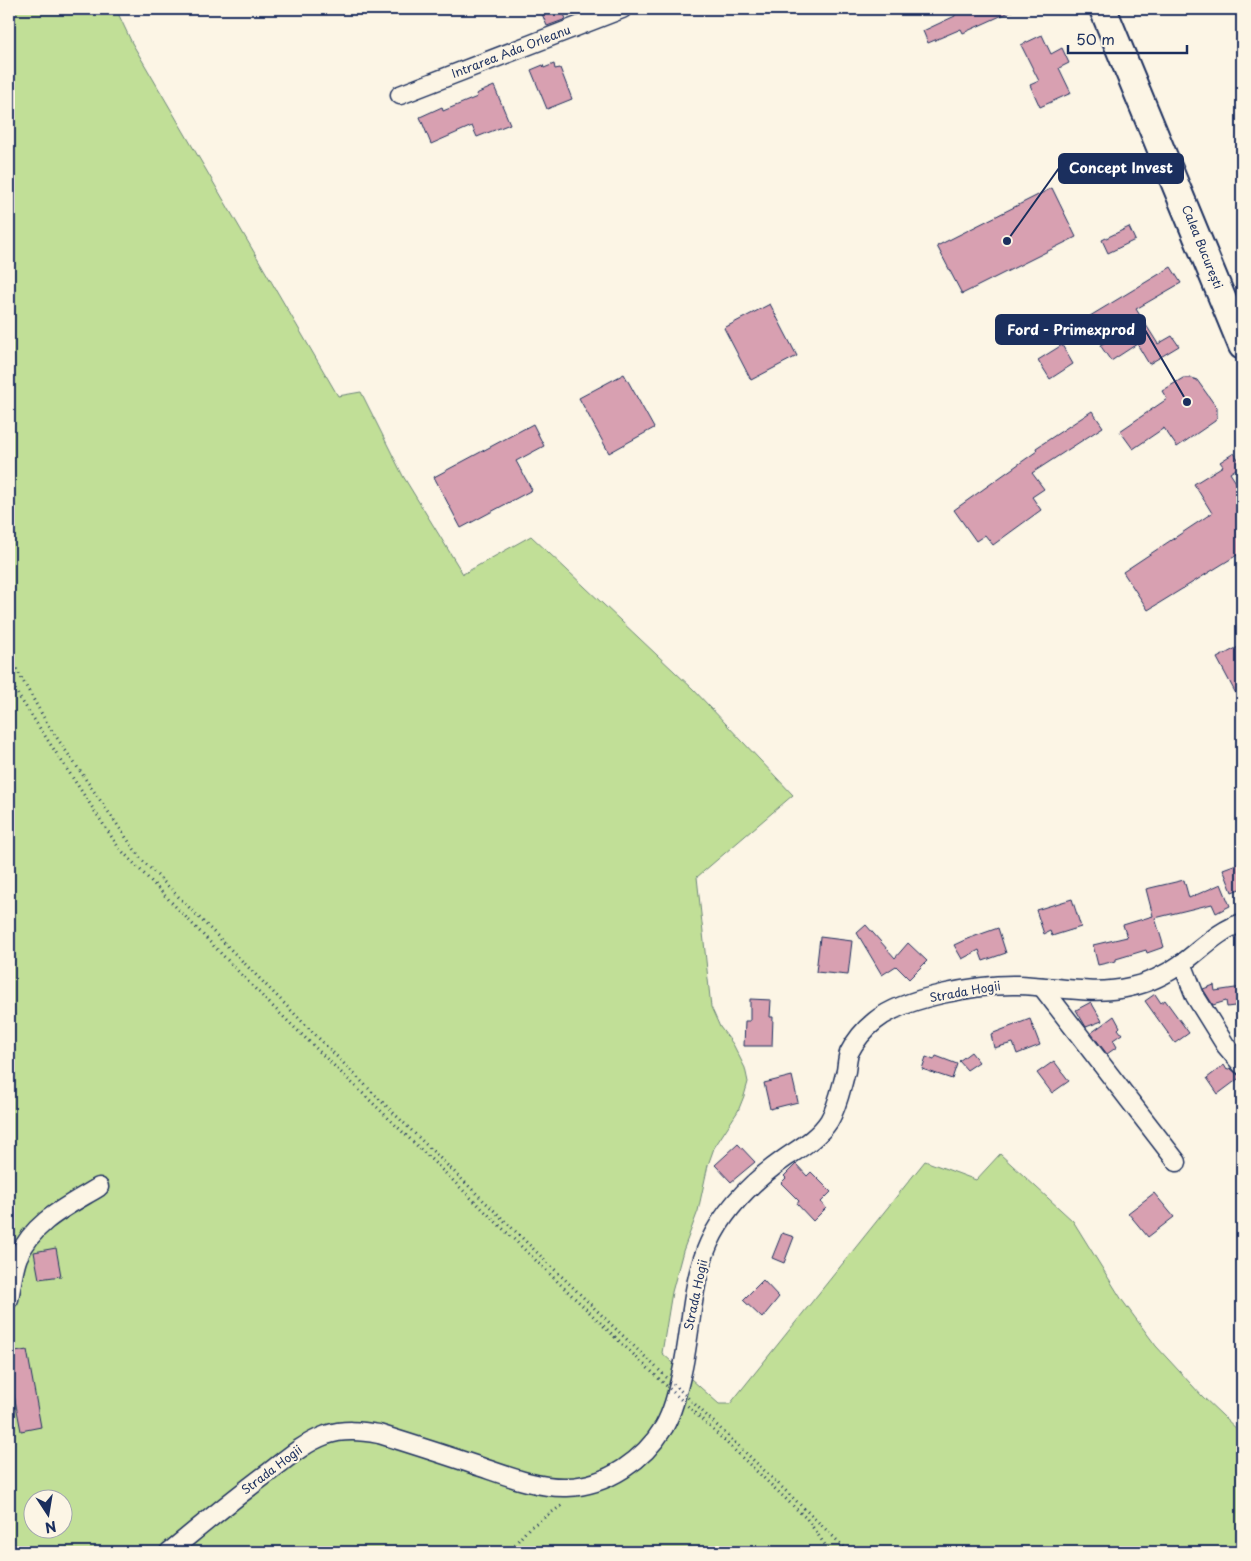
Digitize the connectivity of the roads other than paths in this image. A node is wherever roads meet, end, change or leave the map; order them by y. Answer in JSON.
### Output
{"nodes":[{"id":1,"x":622,"y":9,"type":"edge"},
{"id":2,"x":1103,"y":9,"type":"edge"},
{"id":3,"x":400,"y":95,"type":"dead end"},
{"id":4,"x":1242,"y":346,"type":"edge"},
{"id":5,"x":1242,"y":923,"type":"edge"},
{"id":6,"x":1182,"y":963,"type":"junction"},
{"id":7,"x":1042,"y":987,"type":"junction"},
{"id":8,"x":1242,"y":1065,"type":"edge"},
{"id":9,"x":1177,"y":1162,"type":"dead end"},
{"id":10,"x":98,"y":1187,"type":"dead end"},
{"id":11,"x":9,"y":1299,"type":"edge"},
{"id":12,"x":169,"y":1552,"type":"edge"}],
"edges":[{"from":1,"to":3,"type":"street","name":"Intrarea Ada Orleanu"},
{"from":2,"to":4,"type":"highway","name":"Calea București"},
{"from":5,"to":6,"type":"street","name":"Strada Hogii"},
{"from":6,"to":7,"type":"street","name":"Strada Hogii"},
{"from":6,"to":8,"type":"street"},
{"from":7,"to":9,"type":"street"},
{"from":7,"to":12,"type":"street","name":"Strada Hogii"},
{"from":10,"to":11,"type":"street"}]}
